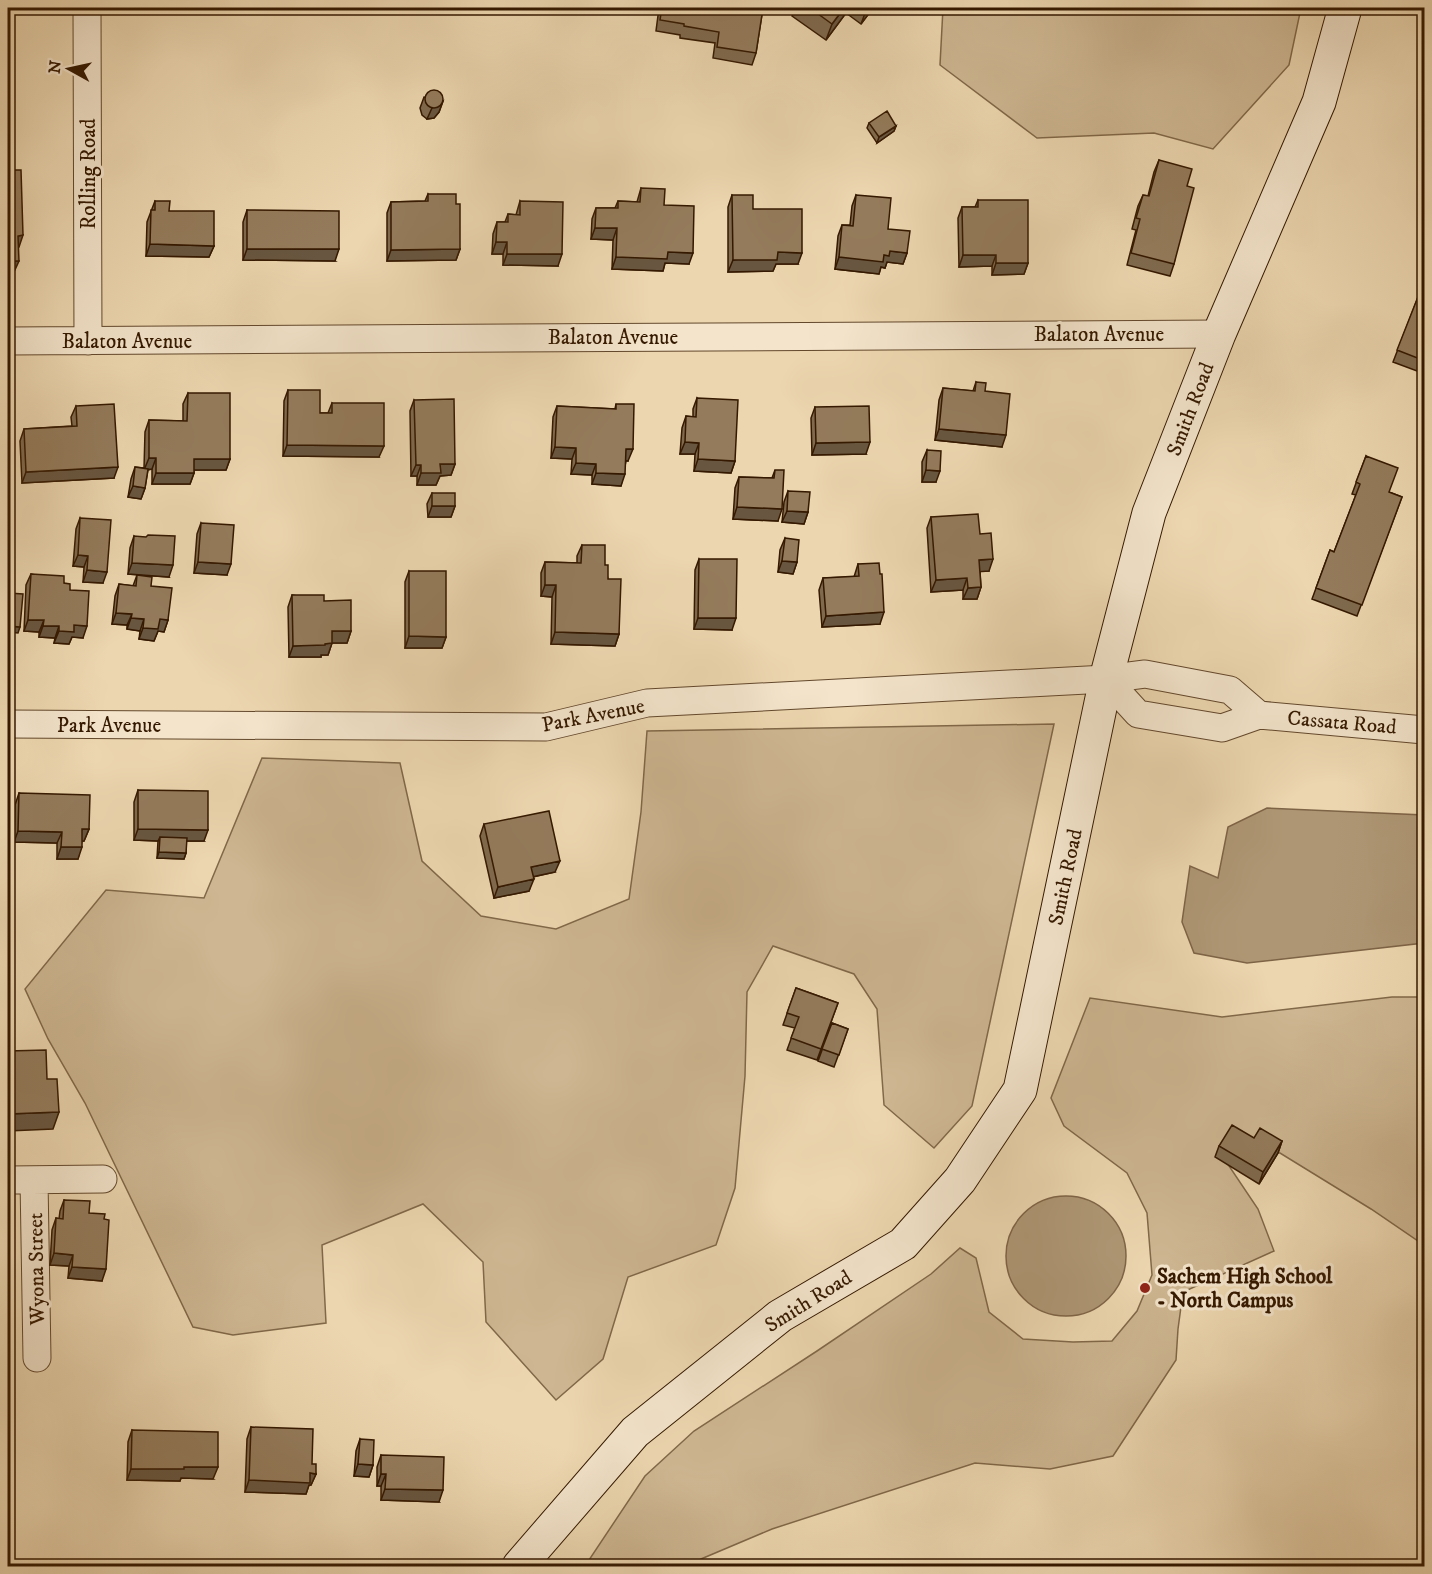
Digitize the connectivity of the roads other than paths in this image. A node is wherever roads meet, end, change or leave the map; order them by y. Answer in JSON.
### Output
{"nodes":[{"id":1,"x":87,"y":8,"type":"edge"},
{"id":2,"x":1345,"y":8,"type":"edge"},
{"id":3,"x":1219,"y":334,"type":"junction"},
{"id":4,"x":8,"y":341,"type":"edge"},
{"id":5,"x":88,"y":341,"type":"junction"},
{"id":6,"x":1106,"y":679,"type":"junction"},
{"id":7,"x":1259,"y":715,"type":"junction"},
{"id":8,"x":8,"y":724,"type":"edge"},
{"id":9,"x":1425,"y":730,"type":"edge"},
{"id":10,"x":103,"y":1179,"type":"dead end"},
{"id":11,"x":8,"y":1180,"type":"edge"},
{"id":12,"x":34,"y":1180,"type":"junction"},
{"id":13,"x":37,"y":1358,"type":"dead end"},
{"id":14,"x":519,"y":1566,"type":"edge"}],
"edges":[{"from":1,"to":5,"type":"street","name":"Rolling Road"},
{"from":2,"to":3,"type":"street","name":"Smith Road"},
{"from":3,"to":5,"type":"street","name":"Balaton Avenue"},
{"from":3,"to":6,"type":"street","name":"Smith Road"},
{"from":4,"to":5,"type":"street","name":"Balaton Avenue"},
{"from":6,"to":7,"type":"street","name":"Cassata Road"},
{"from":6,"to":7,"type":"street","name":"Cassata Road"},
{"from":6,"to":8,"type":"street","name":"Park Avenue"},
{"from":6,"to":14,"type":"street","name":"Smith Road"},
{"from":7,"to":9,"type":"street","name":"Cassata Road"},
{"from":10,"to":12,"type":"street"},
{"from":11,"to":12,"type":"street"},
{"from":12,"to":13,"type":"street","name":"Wyona Street"}]}
